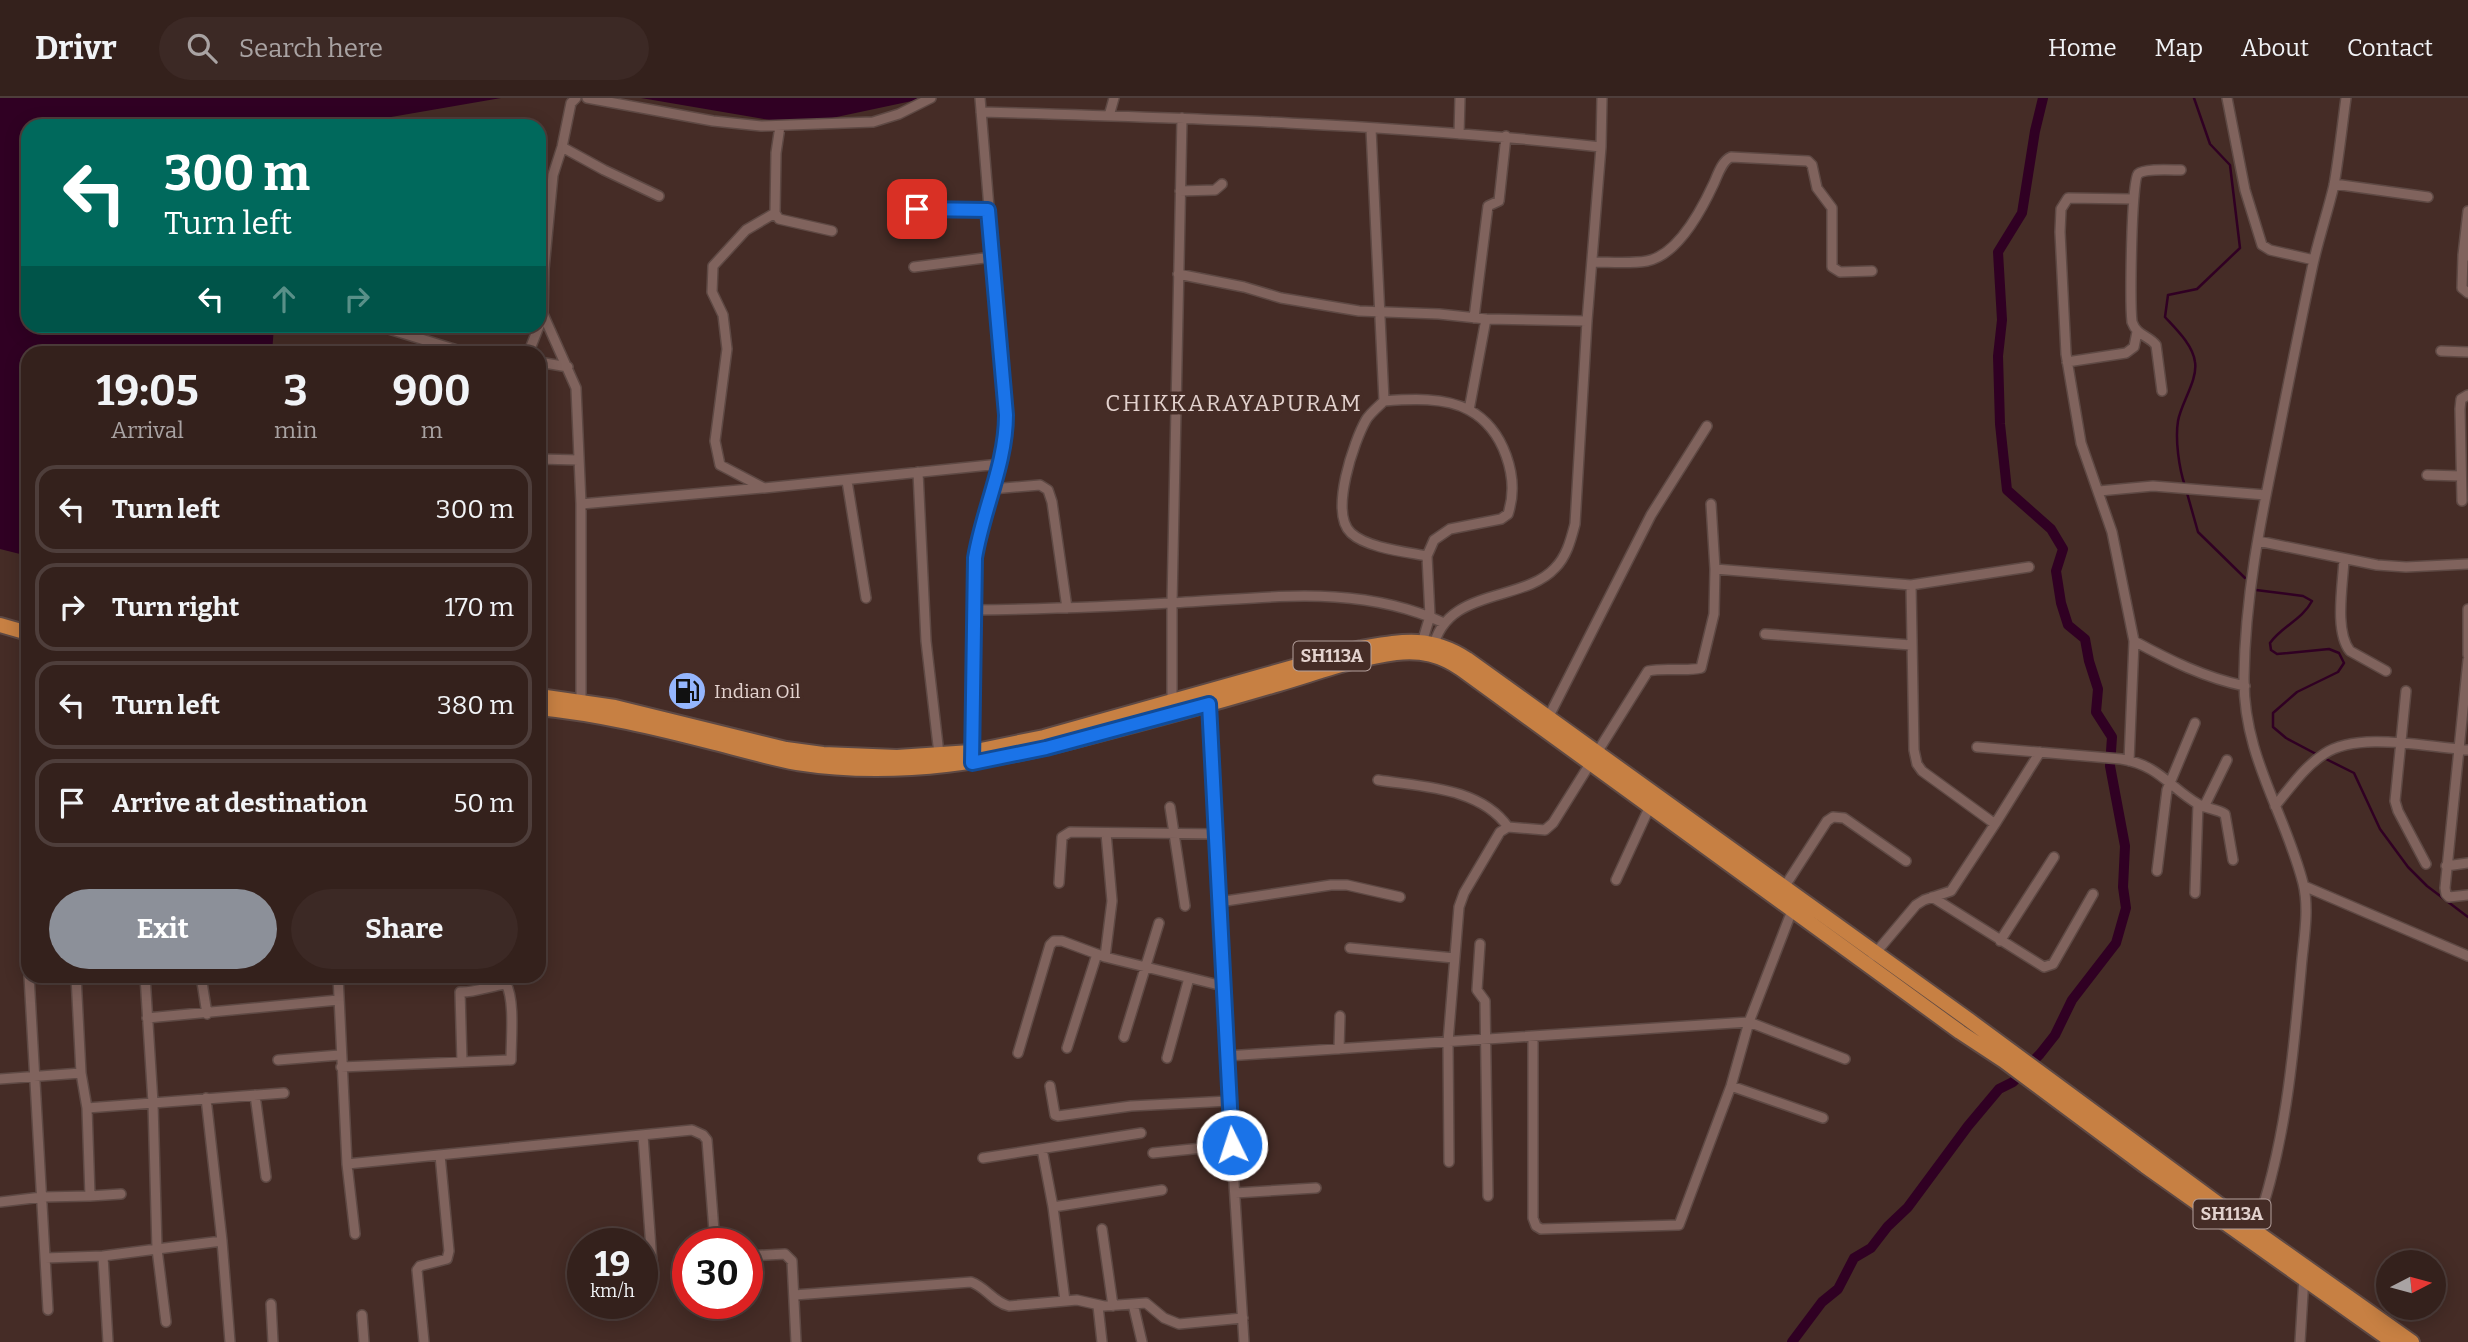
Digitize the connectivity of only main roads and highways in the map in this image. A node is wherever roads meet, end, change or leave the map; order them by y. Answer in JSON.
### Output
{"nodes":[{"id":1,"x":0,"y":625,"type":"edge"},
{"id":2,"x":21,"y":631,"type":"edge"},
{"id":3,"x":1208,"y":697,"type":"junction"},
{"id":4,"x":546,"y":698,"type":"edge"},
{"id":5,"x":581,"y":707,"type":"junction"},
{"id":6,"x":546,"y":708,"type":"edge"},
{"id":7,"x":1594,"y":757,"type":"junction"},
{"id":8,"x":972,"y":758,"type":"junction"},
{"id":9,"x":1796,"y":905,"type":"junction"},
{"id":10,"x":2306,"y":1273,"type":"junction"},
{"id":11,"x":2393,"y":1342,"type":"edge"},
{"id":12,"x":2412,"y":1342,"type":"edge"}],
"edges":[{"from":1,"to":2,"type":"main road"},
{"from":3,"to":7,"type":"main road","number":"SH113A"},
{"from":3,"to":8,"type":"main road","number":"SH113A"},
{"from":3,"to":8,"type":"main road","number":"SH113A"},
{"from":4,"to":5,"type":"main road","number":"SH113A"},
{"from":5,"to":6,"type":"main road","number":"SH113A"},
{"from":5,"to":8,"type":"main road","number":"SH113A"},
{"from":5,"to":8,"type":"main road","number":"SH113A"},
{"from":7,"to":9,"type":"main road","number":"SH113A"},
{"from":7,"to":9,"type":"main road","number":"SH113A"},
{"from":9,"to":10,"type":"main road","number":"SH113A"},
{"from":10,"to":11,"type":"main road","number":"SH113A"},
{"from":10,"to":12,"type":"main road","number":"SH113A"}]}
